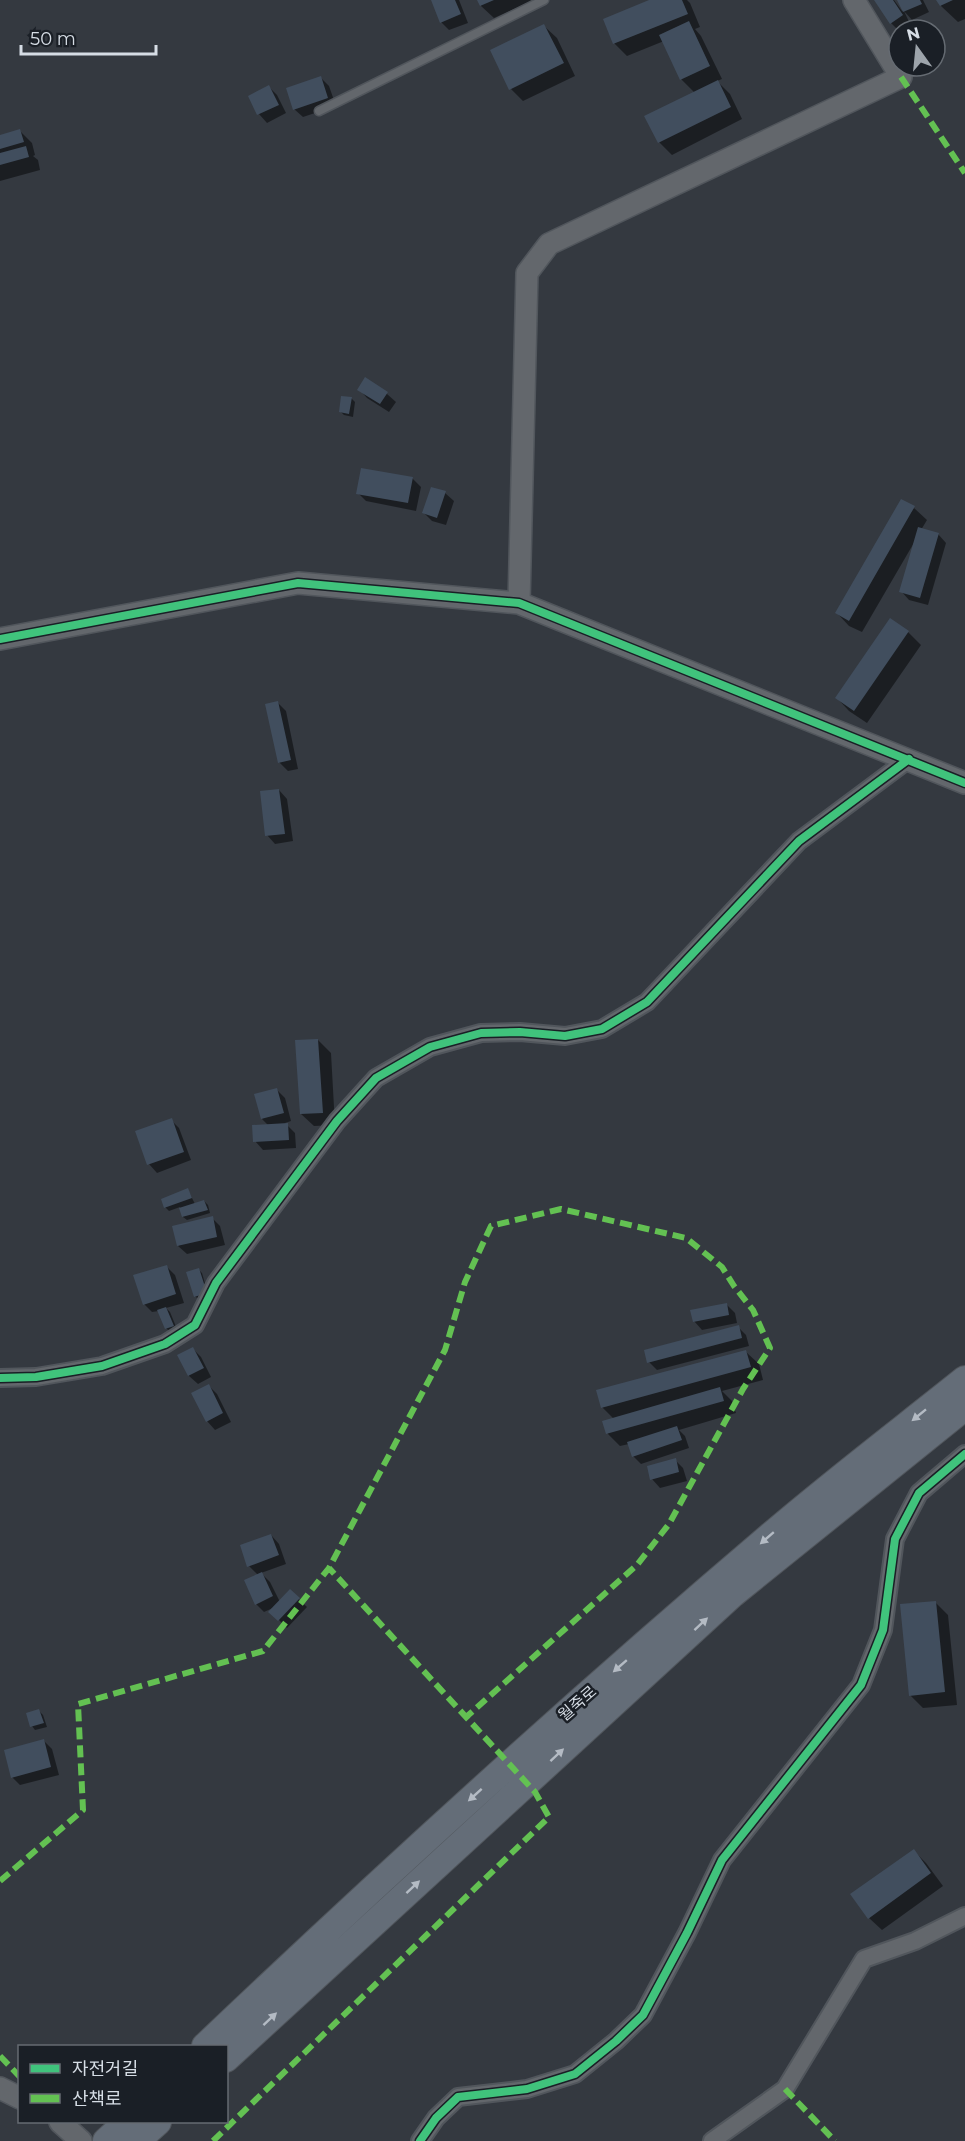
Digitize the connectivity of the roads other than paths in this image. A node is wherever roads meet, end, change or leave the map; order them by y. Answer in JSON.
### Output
{"nodes":[{"id":1,"x":544,"y":0,"type":"edge"},
{"id":2,"x":854,"y":0,"type":"edge"},
{"id":3,"x":319,"y":111,"type":"dead end"},
{"id":4,"x":519,"y":603,"type":"junction"},
{"id":5,"x":0,"y":639,"type":"edge"},
{"id":6,"x":909,"y":759,"type":"junction"},
{"id":7,"x":965,"y":783,"type":"edge"},
{"id":8,"x":0,"y":1378,"type":"edge"},
{"id":9,"x":965,"y":1379,"type":"edge"},
{"id":10,"x":965,"y":1407,"type":"edge"},
{"id":11,"x":965,"y":1454,"type":"edge"},
{"id":12,"x":965,"y":1916,"type":"edge"},
{"id":13,"x":206,"y":2045,"type":"edge"},
{"id":14,"x":228,"y":2056,"type":"edge"},
{"id":15,"x":0,"y":2088,"type":"edge"},
{"id":16,"x":18,"y":2097,"type":"edge"},
{"id":17,"x":62,"y":2123,"type":"edge"},
{"id":18,"x":81,"y":2141,"type":"edge"},
{"id":19,"x":420,"y":2141,"type":"edge"},
{"id":20,"x":712,"y":2141,"type":"edge"}],
"edges":[{"from":1,"to":3,"type":"lane"},
{"from":2,"to":4,"type":"street"},
{"from":4,"to":5,"type":"street"},
{"from":4,"to":6,"type":"street"},
{"from":6,"to":7,"type":"street"},
{"from":6,"to":8,"type":"street"},
{"from":9,"to":13,"type":"main road","name":"월죽로","one_way":true},
{"from":14,"to":10,"type":"main road","name":"월죽로","one_way":true},
{"from":11,"to":19,"type":"street"},
{"from":12,"to":20,"type":"street"},
{"from":15,"to":16,"type":"street"},
{"from":17,"to":18,"type":"street"}]}
